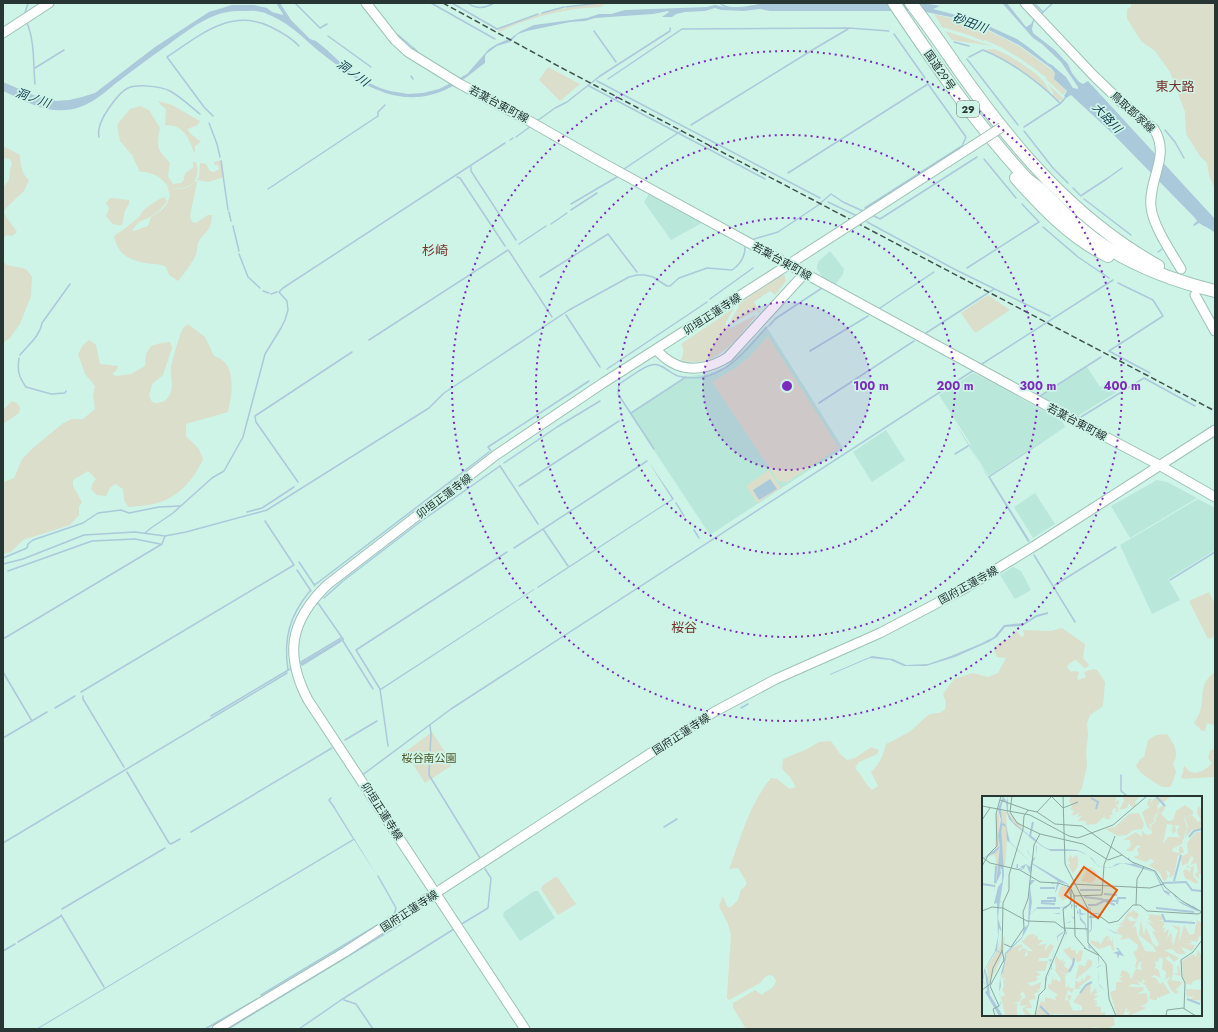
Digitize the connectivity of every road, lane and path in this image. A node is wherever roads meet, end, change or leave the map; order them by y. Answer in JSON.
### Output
{"nodes":[{"id":1,"x":49,"y":3,"type":"edge"},
{"id":2,"x":366,"y":3,"type":"edge"},
{"id":3,"x":889,"y":3,"type":"edge"},
{"id":4,"x":894,"y":3,"type":"edge"},
{"id":5,"x":906,"y":3,"type":"edge"},
{"id":6,"x":911,"y":3,"type":"edge"},
{"id":7,"x":1025,"y":3,"type":"edge"},
{"id":8,"x":905,"y":24,"type":"junction"},
{"id":9,"x":926,"y":27,"type":"junction"},
{"id":10,"x":3,"y":33,"type":"edge"},
{"id":11,"x":1002,"y":127,"type":"junction"},
{"id":12,"x":982,"y":140,"type":"junction"},
{"id":13,"x":1037,"y":187,"type":"junction"},
{"id":14,"x":1181,"y":269,"type":"dead end"},
{"id":15,"x":805,"y":273,"type":"junction"},
{"id":16,"x":1179,"y":282,"type":"junction"},
{"id":17,"x":1215,"y":291,"type":"edge"},
{"id":18,"x":1195,"y":294,"type":"dead end"},
{"id":19,"x":1215,"y":331,"type":"edge"},
{"id":20,"x":656,"y":350,"type":"junction"},
{"id":21,"x":1215,"y":430,"type":"edge"},
{"id":22,"x":1159,"y":465,"type":"junction"},
{"id":23,"x":1215,"y":497,"type":"edge"},
{"id":24,"x":436,"y":894,"type":"junction"},
{"id":25,"x":217,"y":1029,"type":"edge"},
{"id":26,"x":525,"y":1029,"type":"edge"}],
"edges":[{"from":1,"to":10,"type":"main road"},
{"from":2,"to":15,"type":"main road","name":"若葉台東町線"},
{"from":3,"to":8,"type":"highway"},
{"from":4,"to":8,"type":"highway","name":"国道29号","number":"29"},
{"from":5,"to":9,"type":"highway","name":"国道29号","number":"29"},
{"from":6,"to":9,"type":"highway"},
{"from":7,"to":14,"type":"main road","name":"鳥取郡家線"},
{"from":8,"to":12,"type":"highway"},
{"from":8,"to":13,"type":"highway","name":"国道29号","number":"29"},
{"from":9,"to":11,"type":"highway"},
{"from":9,"to":13,"type":"highway","name":"国道29号","number":"29"},
{"from":11,"to":12,"type":"main road","name":"卯垣正蓮寺線","bridge":true},
{"from":11,"to":16,"type":"highway"},
{"from":12,"to":16,"type":"highway"},
{"from":12,"to":20,"type":"main road","name":"卯垣正蓮寺線","bridge":true},
{"from":13,"to":16,"type":"highway","name":"国道29号","number":"29"},
{"from":15,"to":20,"type":"main road"},
{"from":15,"to":22,"type":"main road","name":"若葉台東町線"},
{"from":16,"to":17,"type":"highway","name":"国道29号","number":"29"},
{"from":18,"to":19,"type":"main road"},
{"from":20,"to":24,"type":"main road","name":"卯垣正蓮寺線"},
{"from":21,"to":22,"type":"main road"},
{"from":22,"to":23,"type":"main road","name":"若葉台東町線"},
{"from":22,"to":24,"type":"main road","name":"国府正蓮寺線"},
{"from":24,"to":25,"type":"main road","name":"国府正蓮寺線"},
{"from":24,"to":26,"type":"main road","name":"卯垣正蓮寺線"}]}
